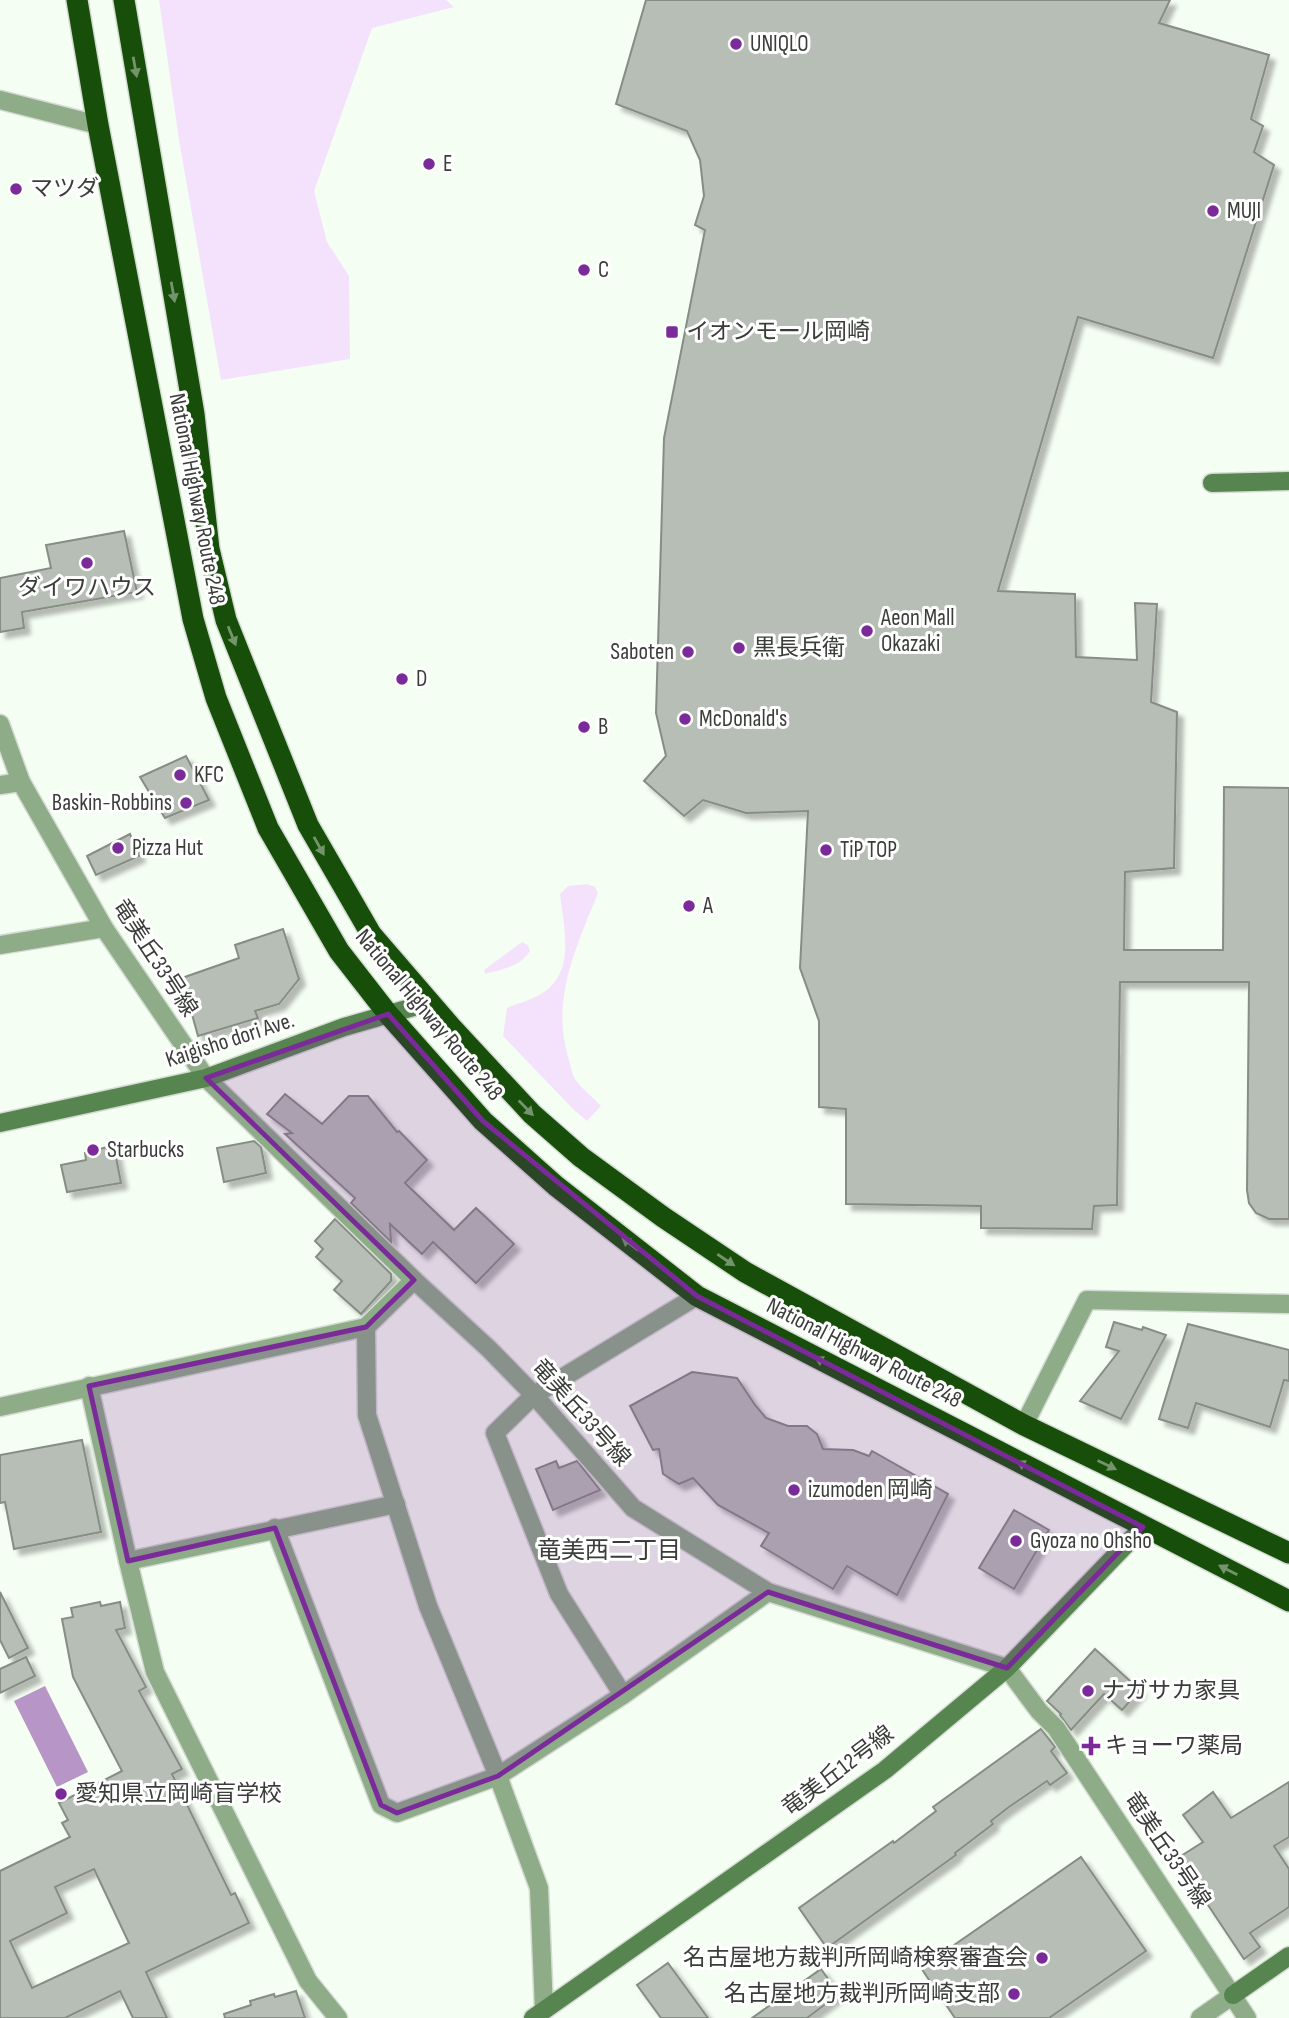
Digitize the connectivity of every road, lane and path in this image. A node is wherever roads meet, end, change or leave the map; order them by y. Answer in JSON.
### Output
{"nodes":[{"id":1,"x":77,"y":0,"type":"edge"},
{"id":2,"x":124,"y":0,"type":"edge"},
{"id":3,"x":0,"y":100,"type":"edge"},
{"id":4,"x":98,"y":125,"type":"junction"},
{"id":5,"x":1289,"y":481,"type":"edge"},
{"id":6,"x":1212,"y":483,"type":"dead end"},
{"id":7,"x":0,"y":724,"type":"edge"},
{"id":8,"x":21,"y":782,"type":"junction"},
{"id":9,"x":0,"y":785,"type":"edge"},
{"id":10,"x":104,"y":928,"type":"junction"},
{"id":11,"x":0,"y":945,"type":"edge"},
{"id":12,"x":431,"y":1002,"type":"junction"},
{"id":13,"x":388,"y":1014,"type":"junction"},
{"id":14,"x":206,"y":1078,"type":"junction"},
{"id":15,"x":0,"y":1124,"type":"edge"},
{"id":16,"x":414,"y":1280,"type":"junction"},
{"id":17,"x":697,"y":1296,"type":"junction"},
{"id":18,"x":1289,"y":1304,"type":"edge"},
{"id":19,"x":366,"y":1327,"type":"junction"},
{"id":20,"x":89,"y":1386,"type":"junction"},
{"id":21,"x":534,"y":1395,"type":"junction"},
{"id":22,"x":0,"y":1407,"type":"edge"},
{"id":23,"x":1024,"y":1425,"type":"junction"},
{"id":24,"x":396,"y":1504,"type":"junction"},
{"id":25,"x":1143,"y":1527,"type":"junction"},
{"id":26,"x":275,"y":1528,"type":"junction"},
{"id":27,"x":1289,"y":1553,"type":"edge"},
{"id":28,"x":128,"y":1561,"type":"junction"},
{"id":29,"x":768,"y":1592,"type":"junction"},
{"id":30,"x":1289,"y":1601,"type":"edge"},
{"id":31,"x":1007,"y":1668,"type":"junction"},
{"id":32,"x":624,"y":1695,"type":"junction"},
{"id":33,"x":498,"y":1776,"type":"junction"},
{"id":34,"x":1289,"y":1956,"type":"edge"},
{"id":35,"x":1233,"y":1994,"type":"junction"},
{"id":36,"x":539,"y":2014,"type":"edge"},
{"id":37,"x":338,"y":2018,"type":"edge"},
{"id":38,"x":1200,"y":2018,"type":"edge"},
{"id":39,"x":1247,"y":2018,"type":"edge"}],
"edges":[{"from":1,"to":4,"type":"highway","name":"National Highway Route 248"},
{"from":2,"to":12,"type":"highway","name":"National Highway Route 248","one_way":true},
{"from":3,"to":4,"type":"street"},
{"from":4,"to":13,"type":"highway","name":"National Highway Route 248"},
{"from":5,"to":6,"type":"street"},
{"from":7,"to":8,"type":"street","name":"竜美丘33号線"},
{"from":8,"to":9,"type":"street"},
{"from":8,"to":10,"type":"street","name":"竜美丘33号線"},
{"from":10,"to":11,"type":"street"},
{"from":10,"to":14,"type":"street","name":"竜美丘33号線"},
{"from":12,"to":13,"type":"street","name":"Kaigisho dori Ave."},
{"from":12,"to":23,"type":"highway","name":"National Highway Route 248","one_way":true},
{"from":13,"to":14,"type":"street","name":"Kaigisho dori Ave."},
{"from":17,"to":13,"type":"highway","name":"National Highway Route 248","one_way":true},
{"from":14,"to":15,"type":"street","name":"Kaigisho dori Ave."},
{"from":14,"to":16,"type":"street","name":"竜美丘33号線"},
{"from":16,"to":19,"type":"street"},
{"from":16,"to":21,"type":"street","name":"竜美丘33号線"},
{"from":17,"to":21,"type":"street"},
{"from":25,"to":17,"type":"highway","name":"National Highway Route 248","one_way":true},
{"from":18,"to":23,"type":"street"},
{"from":19,"to":20,"type":"street"},
{"from":19,"to":24,"type":"street"},
{"from":20,"to":22,"type":"street"},
{"from":20,"to":28,"type":"street"},
{"from":21,"to":29,"type":"street","name":"竜美丘33号線"},
{"from":21,"to":32,"type":"street"},
{"from":23,"to":27,"type":"highway","name":"National Highway Route 248","one_way":true},
{"from":24,"to":26,"type":"street"},
{"from":24,"to":33,"type":"street"},
{"from":30,"to":25,"type":"highway","name":"National Highway Route 248","one_way":true},
{"from":25,"to":31,"type":"street","name":"竜美丘12号線"},
{"from":26,"to":28,"type":"street"},
{"from":26,"to":33,"type":"street"},
{"from":28,"to":37,"type":"street"},
{"from":29,"to":31,"type":"street","name":"竜美丘33号線"},
{"from":29,"to":32,"type":"street"},
{"from":31,"to":35,"type":"street","name":"竜美丘33号線"},
{"from":31,"to":36,"type":"street","name":"竜美丘12号線"},
{"from":32,"to":33,"type":"street"},
{"from":33,"to":36,"type":"street"},
{"from":34,"to":35,"type":"street"},
{"from":35,"to":38,"type":"street"},
{"from":35,"to":39,"type":"street","name":"竜美丘33号線"}]}
